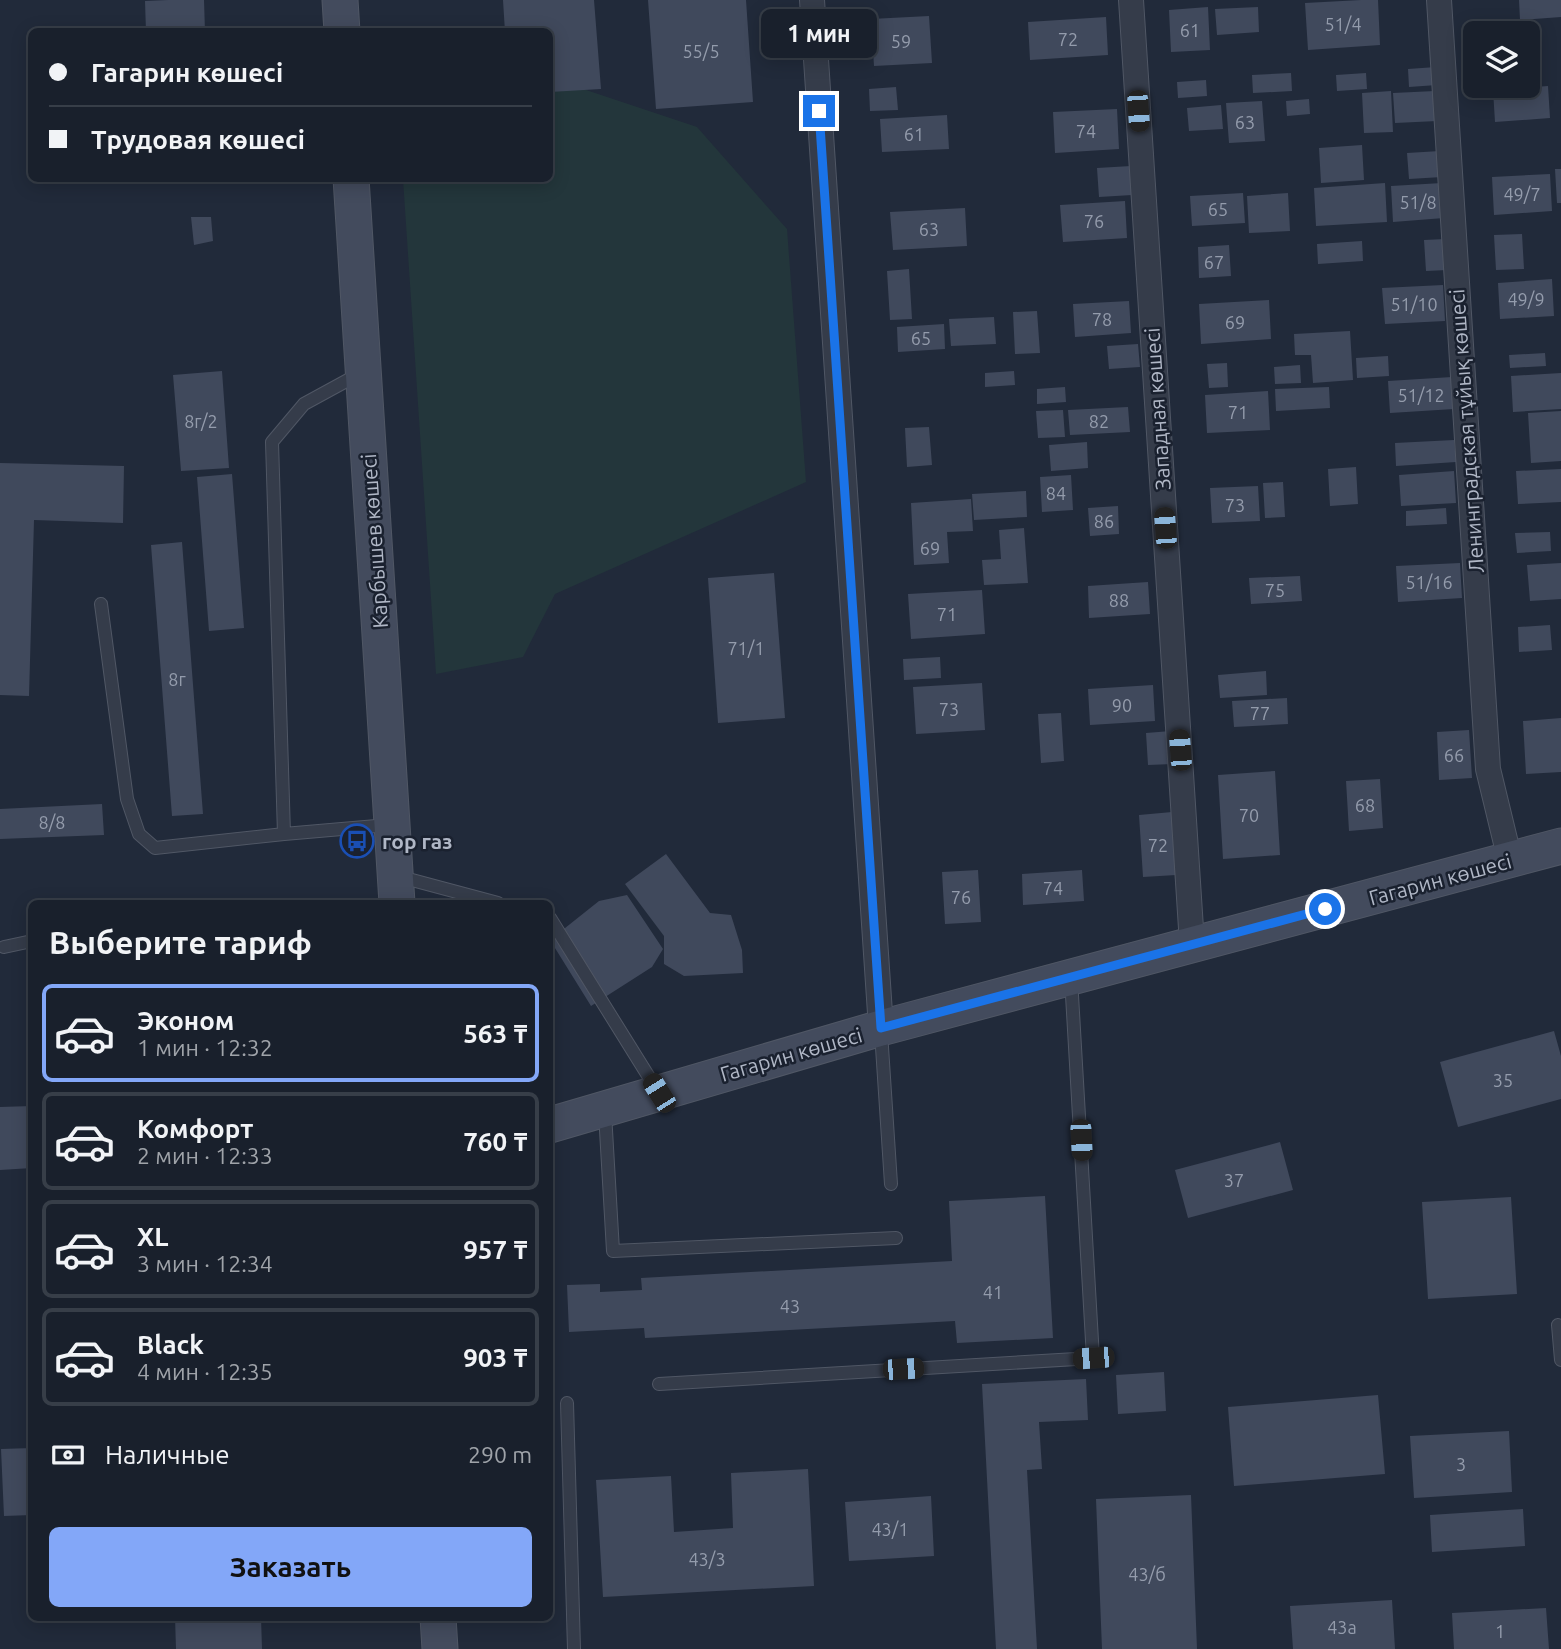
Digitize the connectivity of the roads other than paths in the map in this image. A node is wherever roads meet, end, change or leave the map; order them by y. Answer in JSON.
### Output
{"nodes":[{"id":1,"x":340,"y":0,"type":"edge"},
{"id":2,"x":812,"y":0,"type":"edge"},
{"id":3,"x":1131,"y":0,"type":"edge"},
{"id":4,"x":1439,"y":0,"type":"edge"},
{"id":5,"x":342,"y":28,"type":"edge"},
{"id":6,"x":351,"y":182,"type":"edge"},
{"id":7,"x":362,"y":372,"type":"junction"},
{"id":8,"x":101,"y":604,"type":"dead end"},
{"id":9,"x":393,"y":824,"type":"junction"},
{"id":10,"x":284,"y":834,"type":"junction"},
{"id":11,"x":1561,"y":846,"type":"edge"},
{"id":12,"x":1510,"y":860,"type":"junction"},
{"id":13,"x":396,"y":889,"type":"edge"},
{"id":14,"x":476,"y":900,"type":"edge"},
{"id":15,"x":553,"y":923,"type":"edge"},
{"id":16,"x":28,"y":942,"type":"edge"},
{"id":17,"x":1192,"y":944,"type":"junction"},
{"id":18,"x":4,"y":947,"type":"dead end"},
{"id":19,"x":1071,"y":976,"type":"junction"},
{"id":20,"x":881,"y":1028,"type":"junction"},
{"id":21,"x":659,"y":1093,"type":"junction"},
{"id":22,"x":605,"y":1109,"type":"junction"},
{"id":23,"x":553,"y":1124,"type":"edge"},
{"id":24,"x":891,"y":1184,"type":"dead end"},
{"id":25,"x":896,"y":1238,"type":"dead end"},
{"id":26,"x":1558,"y":1325,"type":"dead end"},
{"id":27,"x":1561,"y":1360,"type":"edge"},
{"id":28,"x":659,"y":1384,"type":"dead end"},
{"id":29,"x":567,"y":1403,"type":"dead end"},
{"id":30,"x":438,"y":1621,"type":"edge"},
{"id":31,"x":440,"y":1649,"type":"edge"},
{"id":32,"x":574,"y":1649,"type":"edge"}],
"edges":[{"from":1,"to":5,"type":"street"},
{"from":2,"to":20,"type":"street"},
{"from":3,"to":17,"type":"street","name":"Западная көшесі"},
{"from":4,"to":12,"type":"street","name":"Ленинградская тұйық көшесі"},
{"from":6,"to":7,"type":"street","name":"Карбышев көшесі"},
{"from":7,"to":9,"type":"street","name":"Карбышев көшесі"},
{"from":7,"to":10,"type":"lane"},
{"from":8,"to":10,"type":"lane"},
{"from":9,"to":10,"type":"lane"},
{"from":9,"to":13,"type":"street","name":"Карбышев көшесі"},
{"from":11,"to":12,"type":"street","name":"Гагарин көшесі"},
{"from":12,"to":17,"type":"street","name":"Гагарин көшесі"},
{"from":13,"to":14,"type":"lane"},
{"from":15,"to":21,"type":"lane"},
{"from":16,"to":18,"type":"lane"},
{"from":17,"to":19,"type":"street","name":"Гагарин көшесі"},
{"from":19,"to":20,"type":"street","name":"Гагарин көшесі"},
{"from":19,"to":28,"type":"lane"},
{"from":20,"to":21,"type":"street","name":"Гагарин көшесі"},
{"from":20,"to":24,"type":"lane"},
{"from":21,"to":22,"type":"street","name":"Гагарин көшесі"},
{"from":22,"to":23,"type":"street","name":"Гагарин көшесі"},
{"from":22,"to":25,"type":"lane"},
{"from":26,"to":27,"type":"lane"},
{"from":29,"to":32,"type":"lane"},
{"from":30,"to":31,"type":"street"}]}
